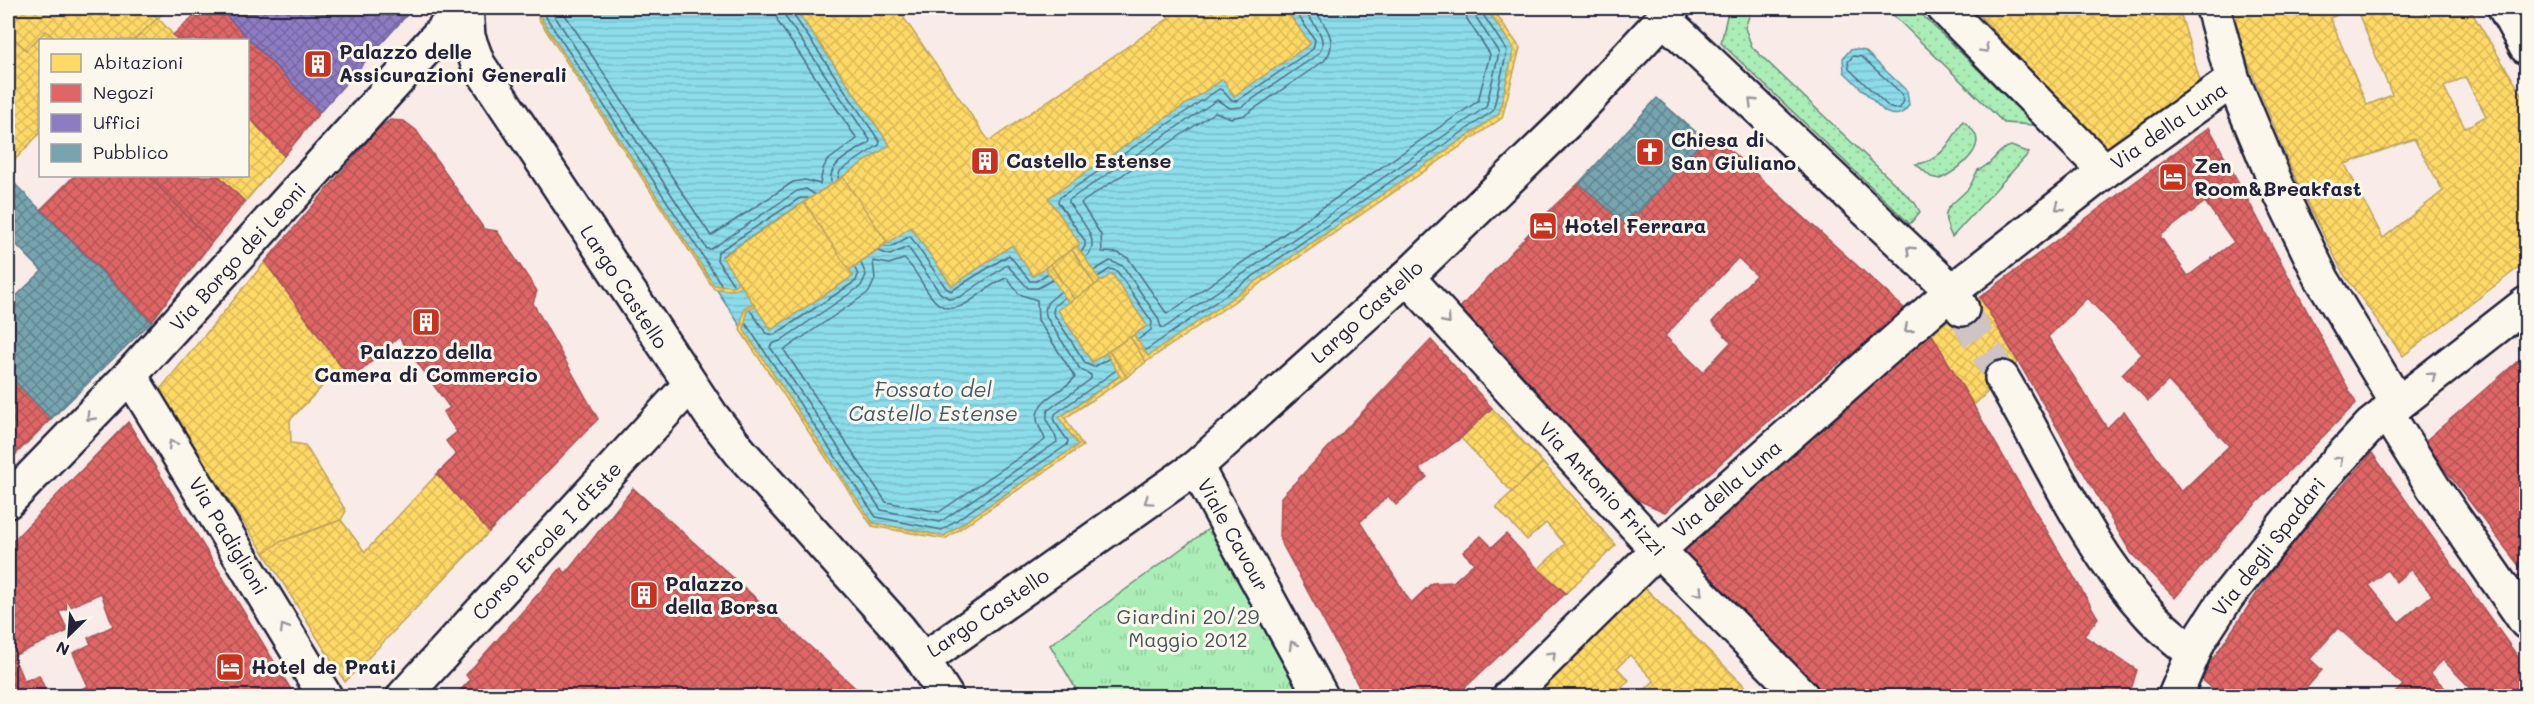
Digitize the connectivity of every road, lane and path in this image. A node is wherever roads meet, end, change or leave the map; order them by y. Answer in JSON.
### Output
{"nodes":[{"id":1,"x":465,"y":8,"type":"edge"},
{"id":2,"x":1944,"y":8,"type":"edge"},
{"id":3,"x":2213,"y":8,"type":"edge"},
{"id":4,"x":2505,"y":8,"type":"edge"},
{"id":5,"x":1668,"y":13,"type":"edge"},
{"id":6,"x":2526,"y":48,"type":"edge"},
{"id":7,"x":2233,"y":80,"type":"junction"},
{"id":8,"x":2105,"y":171,"type":"junction"},
{"id":9,"x":1407,"y":277,"type":"junction"},
{"id":10,"x":1957,"y":300,"type":"junction"},
{"id":11,"x":2526,"y":304,"type":"edge"},
{"id":12,"x":130,"y":375,"type":"junction"},
{"id":13,"x":2002,"y":378,"type":"tunnel mouth"},
{"id":14,"x":689,"y":386,"type":"junction"},
{"id":15,"x":2392,"y":408,"type":"junction"},
{"id":16,"x":1196,"y":467,"type":"junction"},
{"id":17,"x":8,"y":501,"type":"edge"},
{"id":18,"x":1658,"y":550,"type":"junction"},
{"id":19,"x":2526,"y":622,"type":"edge"},
{"id":20,"x":2193,"y":654,"type":"junction"},
{"id":21,"x":923,"y":660,"type":"junction"},
{"id":22,"x":325,"y":696,"type":"edge"},
{"id":23,"x":404,"y":696,"type":"edge"},
{"id":24,"x":946,"y":696,"type":"edge"},
{"id":25,"x":1321,"y":696,"type":"edge"},
{"id":26,"x":1510,"y":696,"type":"edge"},
{"id":27,"x":1802,"y":696,"type":"edge"},
{"id":28,"x":2175,"y":696,"type":"edge"}],
"edges":[{"from":1,"to":12,"type":"street","name":"Via Borgo dei Leoni"},
{"from":1,"to":14,"type":"street","name":"Largo Castello"},
{"from":2,"to":8,"type":"street","one_way":true},
{"from":3,"to":7,"type":"street"},
{"from":4,"to":6,"type":"street"},
{"from":5,"to":9,"type":"street","name":"Largo Castello"},
{"from":10,"to":5,"type":"street","one_way":true},
{"from":7,"to":8,"type":"street","name":"Via della Luna"},
{"from":7,"to":15,"type":"street"},
{"from":8,"to":10,"type":"street","name":"Via della Luna","one_way":true},
{"from":9,"to":16,"type":"street","name":"Largo Castello"},
{"from":9,"to":18,"type":"street","name":"Via Antonio Frizzi","one_way":true},
{"from":10,"to":18,"type":"street","name":"Via della Luna","one_way":true},
{"from":15,"to":11,"type":"street","name":"Via degli Spadari","one_way":true},
{"from":12,"to":17,"type":"street","name":"Via Borgo dei Leoni","one_way":true},
{"from":22,"to":12,"type":"street","name":"Via Padiglioni","one_way":true},
{"from":13,"to":20,"type":"street"},
{"from":14,"to":21,"type":"street","name":"Largo Castello"},
{"from":14,"to":23,"type":"street","name":"Corso Ercole I d'Este"},
{"from":15,"to":19,"type":"street"},
{"from":20,"to":15,"type":"street","name":"Via degli Spadari","one_way":true},
{"from":16,"to":21,"type":"street","name":"Largo Castello","one_way":true},
{"from":25,"to":16,"type":"street","name":"Viale Cavour","one_way":true},
{"from":26,"to":18,"type":"street","name":"Via della Luna","one_way":true},
{"from":18,"to":27,"type":"street","name":"Via Antonio Frizzi","one_way":true},
{"from":20,"to":28,"type":"street","name":"Via degli Spadari"},
{"from":21,"to":24,"type":"street"}]}
